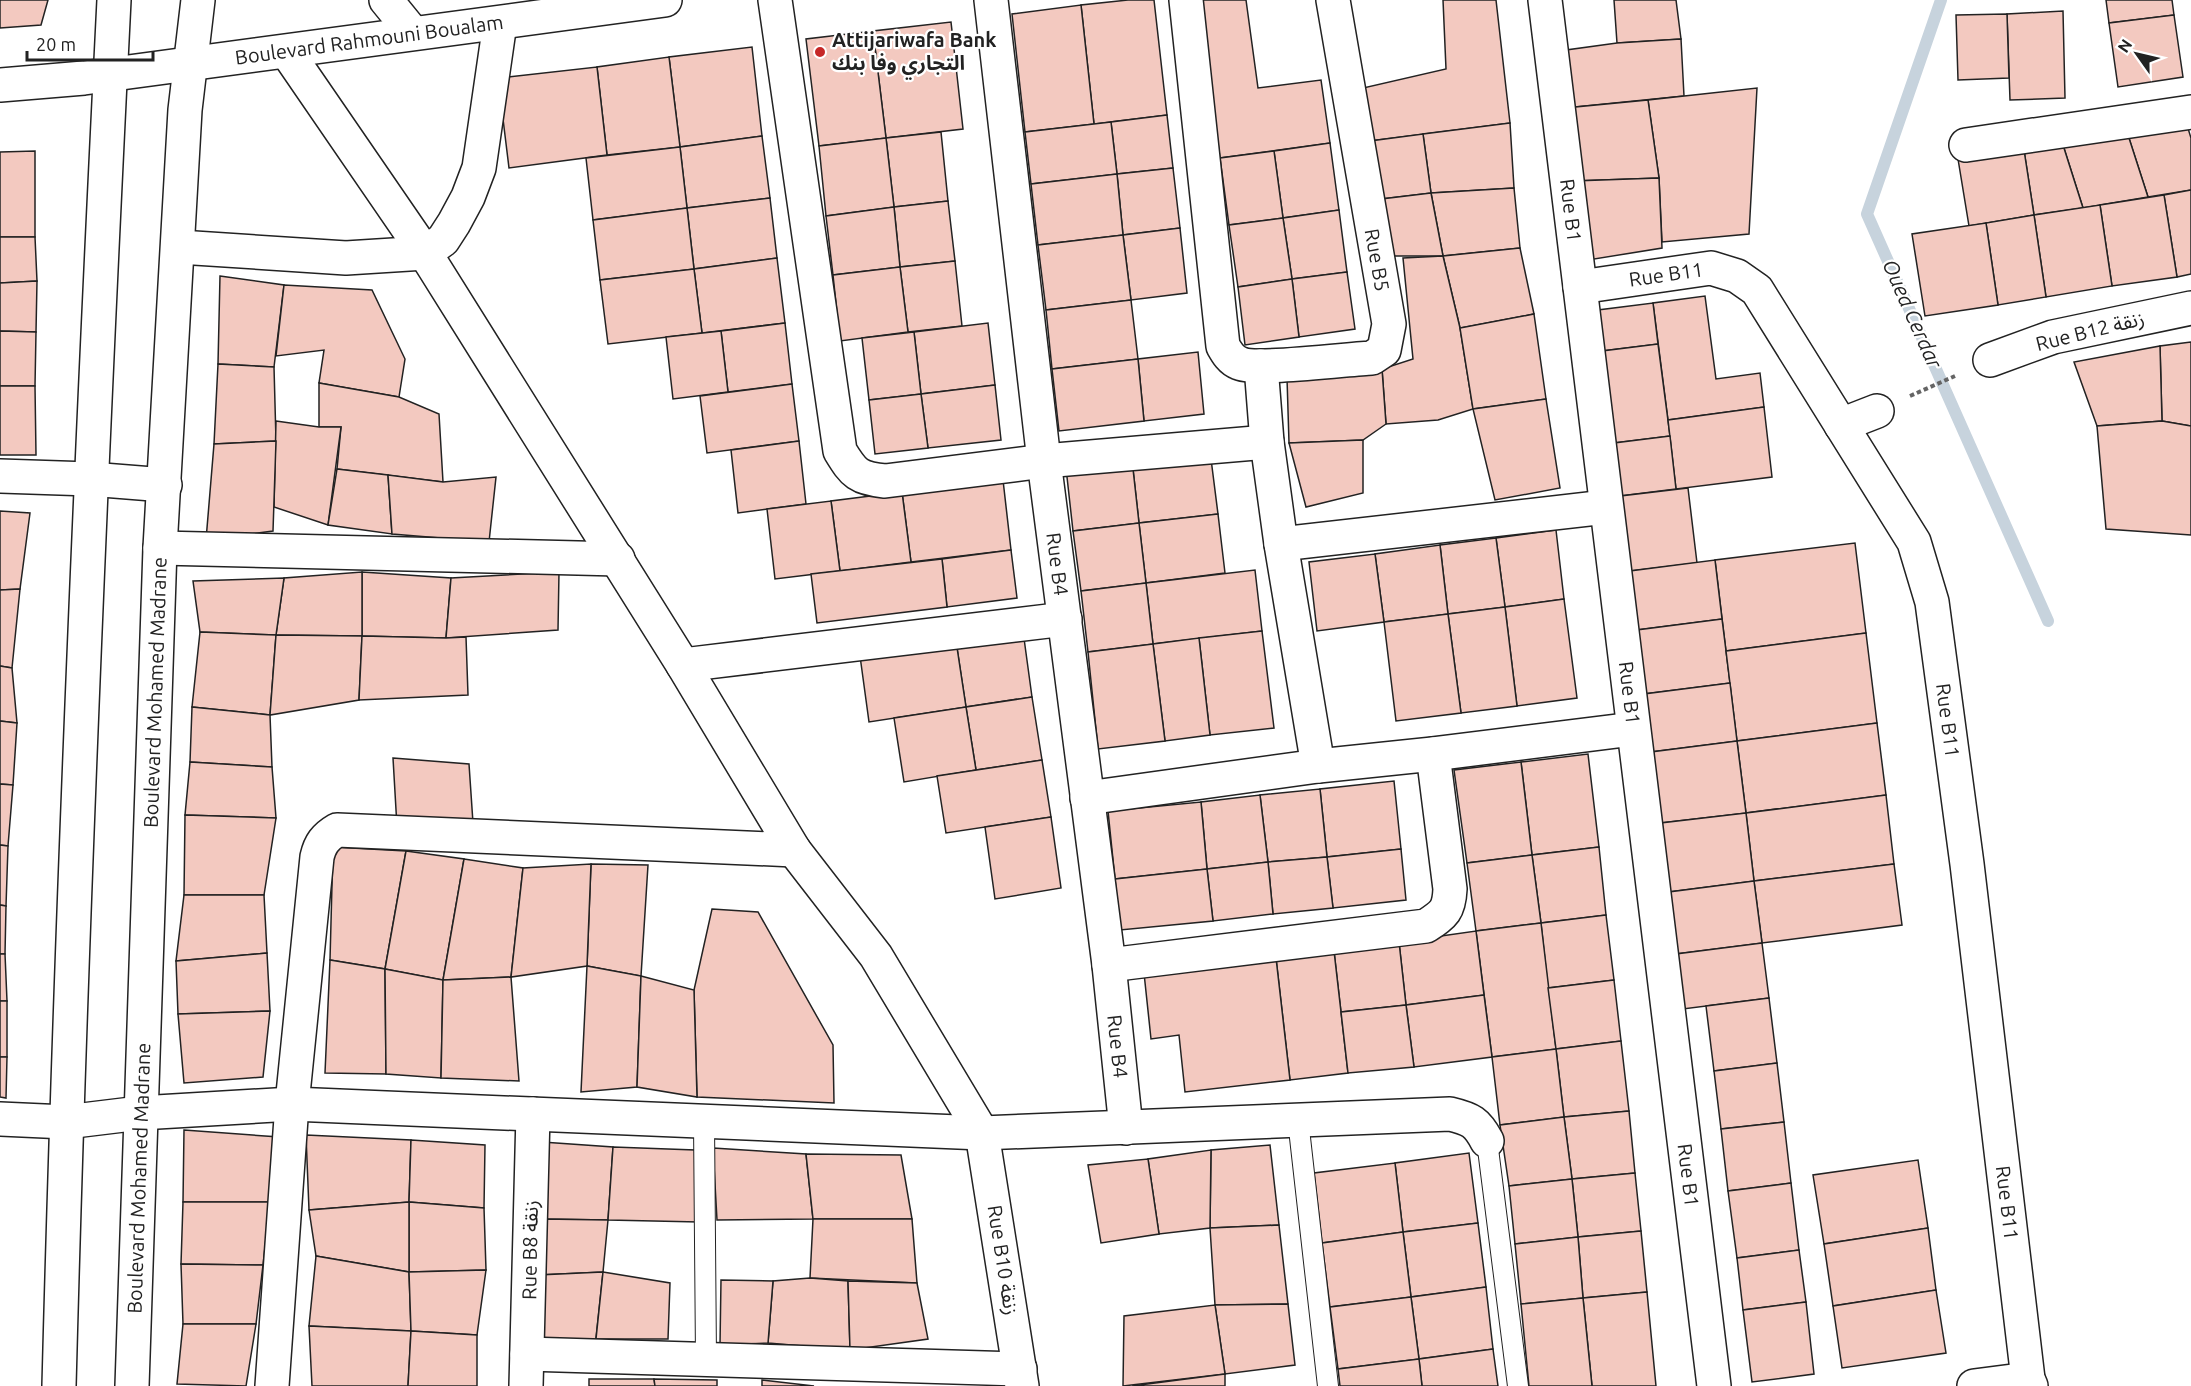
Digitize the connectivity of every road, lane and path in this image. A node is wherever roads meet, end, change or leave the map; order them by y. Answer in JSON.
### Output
{"nodes":[{"id":1,"x":114,"y":0,"type":"edge"},
{"id":2,"x":198,"y":0,"type":"edge"},
{"id":3,"x":386,"y":0,"type":"edge"},
{"id":4,"x":665,"y":0,"type":"edge"},
{"id":5,"x":775,"y":0,"type":"edge"},
{"id":6,"x":991,"y":0,"type":"edge"},
{"id":7,"x":1186,"y":0,"type":"edge"},
{"id":8,"x":1333,"y":0,"type":"edge"},
{"id":9,"x":1545,"y":0,"type":"edge"},
{"id":10,"x":627,"y":3,"type":"edge"},
{"id":11,"x":500,"y":22,"type":"junction"},
{"id":12,"x":412,"y":33,"type":"junction"},
{"id":13,"x":287,"y":52,"type":"junction"},
{"id":14,"x":192,"y":64,"type":"junction"},
{"id":15,"x":111,"y":74,"type":"junction"},
{"id":16,"x":0,"y":85,"type":"edge"},
{"id":17,"x":2191,"y":112,"type":"edge"},
{"id":18,"x":1966,"y":145,"type":"dead end"},
{"id":19,"x":179,"y":248,"type":"junction"},
{"id":20,"x":425,"y":253,"type":"junction"},
{"id":21,"x":1580,"y":287,"type":"junction"},
{"id":22,"x":2191,"y":308,"type":"edge"},
{"id":23,"x":1990,"y":360,"type":"joint"},
{"id":24,"x":1261,"y":366,"type":"junction"},
{"id":25,"x":1877,"y":411,"type":"joint"},
{"id":26,"x":1841,"y":425,"type":"junction"},
{"id":27,"x":1267,"y":441,"type":"junction"},
{"id":28,"x":1044,"y":461,"type":"junction"},
{"id":29,"x":0,"y":476,"type":"edge"},
{"id":30,"x":90,"y":479,"type":"junction"},
{"id":31,"x":165,"y":485,"type":"junction"},
{"id":32,"x":1605,"y":507,"type":"junction"},
{"id":33,"x":1281,"y":544,"type":"junction"},
{"id":34,"x":160,"y":548,"type":"junction"},
{"id":35,"x":618,"y":559,"type":"junction"},
{"id":36,"x":1065,"y":619,"type":"junction"},
{"id":37,"x":683,"y":665,"type":"junction"},
{"id":38,"x":1633,"y":729,"type":"junction"},
{"id":39,"x":1433,"y":754,"type":"junction"},
{"id":40,"x":1318,"y":766,"type":"junction"},
{"id":41,"x":1087,"y":798,"type":"junction"},
{"id":42,"x":794,"y":850,"type":"junction"},
{"id":43,"x":1109,"y":965,"type":"junction"},
{"id":44,"x":292,"y":1104,"type":"junction"},
{"id":45,"x":140,"y":1113,"type":"junction"},
{"id":46,"x":533,"y":1114,"type":"junction"},
{"id":47,"x":0,"y":1119,"type":"edge"},
{"id":48,"x":1298,"y":1120,"type":"junction"},
{"id":49,"x":66,"y":1122,"type":"junction"},
{"id":50,"x":704,"y":1122,"type":"junction"},
{"id":51,"x":1126,"y":1128,"type":"junction"},
{"id":52,"x":982,"y":1133,"type":"junction"},
{"id":53,"x":1487,"y":1141,"type":"joint"},
{"id":54,"x":527,"y":1354,"type":"junction"},
{"id":55,"x":706,"y":1359,"type":"junction"},
{"id":56,"x":757,"y":1373,"type":"edge"},
{"id":57,"x":1021,"y":1377,"type":"edge"},
{"id":58,"x":2030,"y":1382,"type":"edge"},
{"id":59,"x":59,"y":1386,"type":"edge"},
{"id":60,"x":132,"y":1386,"type":"edge"},
{"id":61,"x":272,"y":1386,"type":"edge"},
{"id":62,"x":526,"y":1386,"type":"edge"},
{"id":63,"x":1328,"y":1386,"type":"edge"},
{"id":64,"x":1518,"y":1386,"type":"edge"},
{"id":65,"x":1714,"y":1386,"type":"edge"},
{"id":66,"x":1974,"y":1386,"type":"edge"}],
"edges":[{"from":1,"to":15,"type":"street"},
{"from":2,"to":14,"type":"street","name":"Boulevard Mohamed Madrane"},
{"from":3,"to":12,"type":"street"},
{"from":4,"to":10,"type":"street","name":"Boulevard Rahmouni Boualam"},
{"from":5,"to":28,"type":"street"},
{"from":6,"to":28,"type":"street","name":"Rue B4"},
{"from":7,"to":24,"type":"street","name":"Rue B5"},
{"from":8,"to":24,"type":"street","name":"Rue B5"},
{"from":9,"to":21,"type":"street","name":"Rue B1"},
{"from":10,"to":11,"type":"street","name":"Boulevard Rahmouni Boualam"},
{"from":11,"to":12,"type":"street","name":"Boulevard Rahmouni Boualam"},
{"from":11,"to":20,"type":"street"},
{"from":12,"to":13,"type":"street","name":"Boulevard Rahmouni Boualam"},
{"from":13,"to":14,"type":"street","name":"Boulevard Rahmouni Boualam"},
{"from":13,"to":20,"type":"street"},
{"from":14,"to":15,"type":"street","name":"Boulevard Rahmouni Boualam"},
{"from":14,"to":19,"type":"street","name":"Boulevard Mohamed Madrane"},
{"from":15,"to":16,"type":"street","name":"Boulevard Rahmouni Boualam"},
{"from":15,"to":30,"type":"street"},
{"from":17,"to":18,"type":"street"},
{"from":19,"to":20,"type":"street"},
{"from":19,"to":31,"type":"street","name":"Boulevard Mohamed Madrane"},
{"from":20,"to":35,"type":"street"},
{"from":21,"to":26,"type":"street","name":"Rue B11"},
{"from":21,"to":32,"type":"street","name":"Rue B1"},
{"from":22,"to":23,"type":"street","name":"Rue B12 زنقة"},
{"from":23,"to":25,"type":"path"},
{"from":24,"to":27,"type":"street"},
{"from":25,"to":26,"type":"street"},
{"from":26,"to":58,"type":"street","name":"Rue B11"},
{"from":27,"to":28,"type":"street"},
{"from":27,"to":33,"type":"street"},
{"from":28,"to":36,"type":"street","name":"Rue B4"},
{"from":29,"to":30,"type":"street"},
{"from":30,"to":31,"type":"street"},
{"from":30,"to":49,"type":"street"},
{"from":31,"to":34,"type":"street","name":"Boulevard Mohamed Madrane"},
{"from":32,"to":33,"type":"street"},
{"from":32,"to":38,"type":"street","name":"Rue B1"},
{"from":33,"to":40,"type":"street"},
{"from":34,"to":35,"type":"street"},
{"from":34,"to":45,"type":"street","name":"Boulevard Mohamed Madrane"},
{"from":35,"to":37,"type":"street"},
{"from":36,"to":37,"type":"street"},
{"from":36,"to":41,"type":"street","name":"Rue B4"},
{"from":37,"to":42,"type":"street"},
{"from":38,"to":39,"type":"street"},
{"from":38,"to":65,"type":"street","name":"Rue B1"},
{"from":39,"to":40,"type":"street"},
{"from":39,"to":43,"type":"street"},
{"from":40,"to":41,"type":"street"},
{"from":41,"to":43,"type":"street","name":"Rue B4"},
{"from":42,"to":44,"type":"street"},
{"from":42,"to":52,"type":"street"},
{"from":43,"to":51,"type":"street","name":"Rue B4"},
{"from":44,"to":45,"type":"street"},
{"from":44,"to":46,"type":"street"},
{"from":44,"to":61,"type":"street"},
{"from":45,"to":49,"type":"street"},
{"from":45,"to":60,"type":"street","name":"Boulevard Mohamed Madrane"},
{"from":46,"to":50,"type":"street"},
{"from":46,"to":54,"type":"street","name":"Rue B8 زنقة"},
{"from":47,"to":49,"type":"street"},
{"from":48,"to":51,"type":"street"},
{"from":48,"to":53,"type":"street"},
{"from":48,"to":63,"type":"lane"},
{"from":49,"to":59,"type":"street"},
{"from":50,"to":52,"type":"street"},
{"from":50,"to":55,"type":"lane"},
{"from":51,"to":52,"type":"street"},
{"from":52,"to":57,"type":"street","name":"Rue B10 زنقة"},
{"from":53,"to":64,"type":"lane"},
{"from":54,"to":55,"type":"street"},
{"from":54,"to":62,"type":"street","name":"Rue B8 زنقة"},
{"from":55,"to":56,"type":"street"},
{"from":56,"to":57,"type":"street"},
{"from":58,"to":66,"type":"street"}]}
